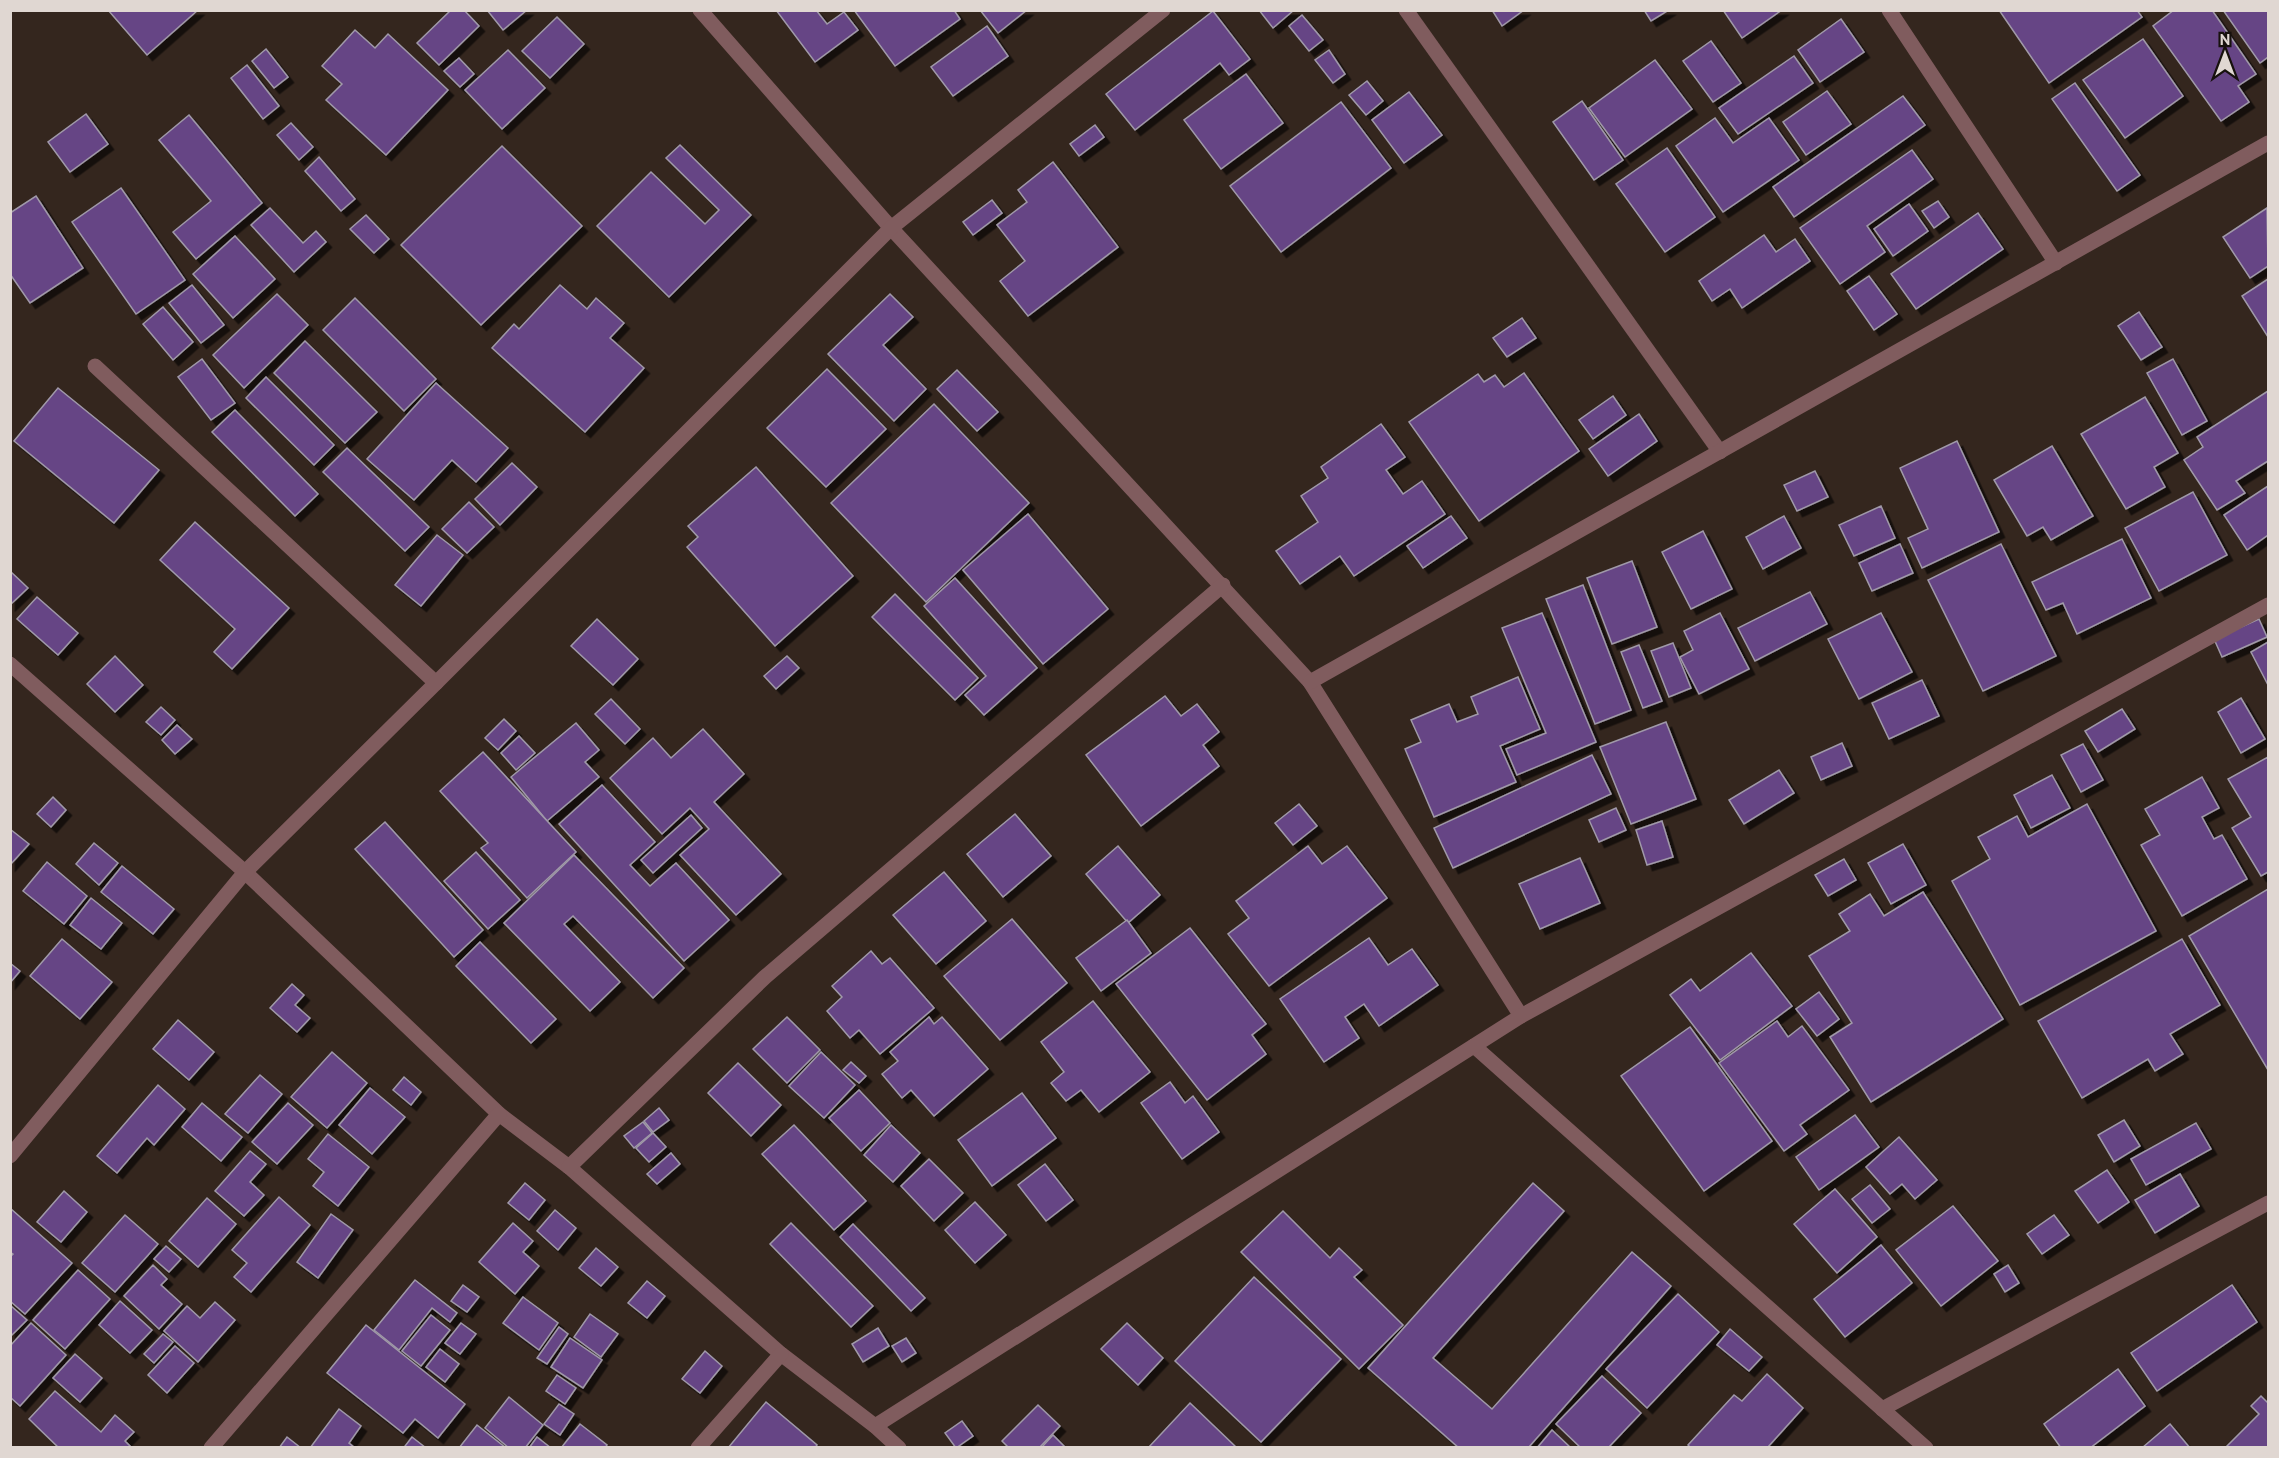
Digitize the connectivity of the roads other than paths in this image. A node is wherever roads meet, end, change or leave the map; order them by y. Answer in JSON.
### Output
{"nodes":[{"id":1,"x":700,"y":10,"type":"edge"},
{"id":2,"x":1163,"y":10,"type":"edge"},
{"id":3,"x":1406,"y":10,"type":"edge"},
{"id":4,"x":1889,"y":10,"type":"edge"},
{"id":5,"x":2268,"y":143,"type":"edge"},
{"id":6,"x":891,"y":228,"type":"junction"},
{"id":7,"x":2056,"y":263,"type":"junction"},
{"id":8,"x":95,"y":366,"type":"dead end"},
{"id":9,"x":1720,"y":452,"type":"junction"},
{"id":10,"x":1223,"y":585,"type":"junction"},
{"id":11,"x":2268,"y":604,"type":"edge"},
{"id":12,"x":10,"y":664,"type":"edge"},
{"id":13,"x":1310,"y":682,"type":"junction"},
{"id":14,"x":436,"y":683,"type":"junction"},
{"id":15,"x":245,"y":872,"type":"junction"},
{"id":16,"x":1521,"y":1016,"type":"junction"},
{"id":17,"x":1473,"y":1046,"type":"junction"},
{"id":18,"x":499,"y":1114,"type":"junction"},
{"id":19,"x":10,"y":1156,"type":"edge"},
{"id":20,"x":569,"y":1167,"type":"junction"},
{"id":21,"x":2268,"y":1203,"type":"edge"},
{"id":22,"x":781,"y":1354,"type":"junction"},
{"id":23,"x":1882,"y":1409,"type":"junction"},
{"id":24,"x":875,"y":1426,"type":"junction"},
{"id":25,"x":211,"y":1448,"type":"edge"},
{"id":26,"x":698,"y":1448,"type":"edge"},
{"id":27,"x":899,"y":1448,"type":"edge"},
{"id":28,"x":1926,"y":1448,"type":"edge"}],
"edges":[{"from":1,"to":6,"type":"street"},
{"from":2,"to":6,"type":"street"},
{"from":3,"to":9,"type":"street"},
{"from":4,"to":7,"type":"street"},
{"from":5,"to":7,"type":"street"},
{"from":6,"to":10,"type":"street"},
{"from":6,"to":14,"type":"street"},
{"from":7,"to":9,"type":"street"},
{"from":8,"to":14,"type":"street"},
{"from":9,"to":13,"type":"street"},
{"from":10,"to":13,"type":"street"},
{"from":10,"to":20,"type":"street"},
{"from":11,"to":16,"type":"street"},
{"from":12,"to":15,"type":"street"},
{"from":13,"to":16,"type":"street"},
{"from":14,"to":15,"type":"street"},
{"from":15,"to":18,"type":"street"},
{"from":15,"to":19,"type":"street"},
{"from":16,"to":17,"type":"street"},
{"from":17,"to":23,"type":"street"},
{"from":17,"to":24,"type":"street"},
{"from":18,"to":20,"type":"street"},
{"from":18,"to":25,"type":"street"},
{"from":20,"to":22,"type":"street"},
{"from":21,"to":23,"type":"street"},
{"from":22,"to":24,"type":"street"},
{"from":22,"to":26,"type":"street"},
{"from":23,"to":28,"type":"street"},
{"from":24,"to":27,"type":"street"}]}
